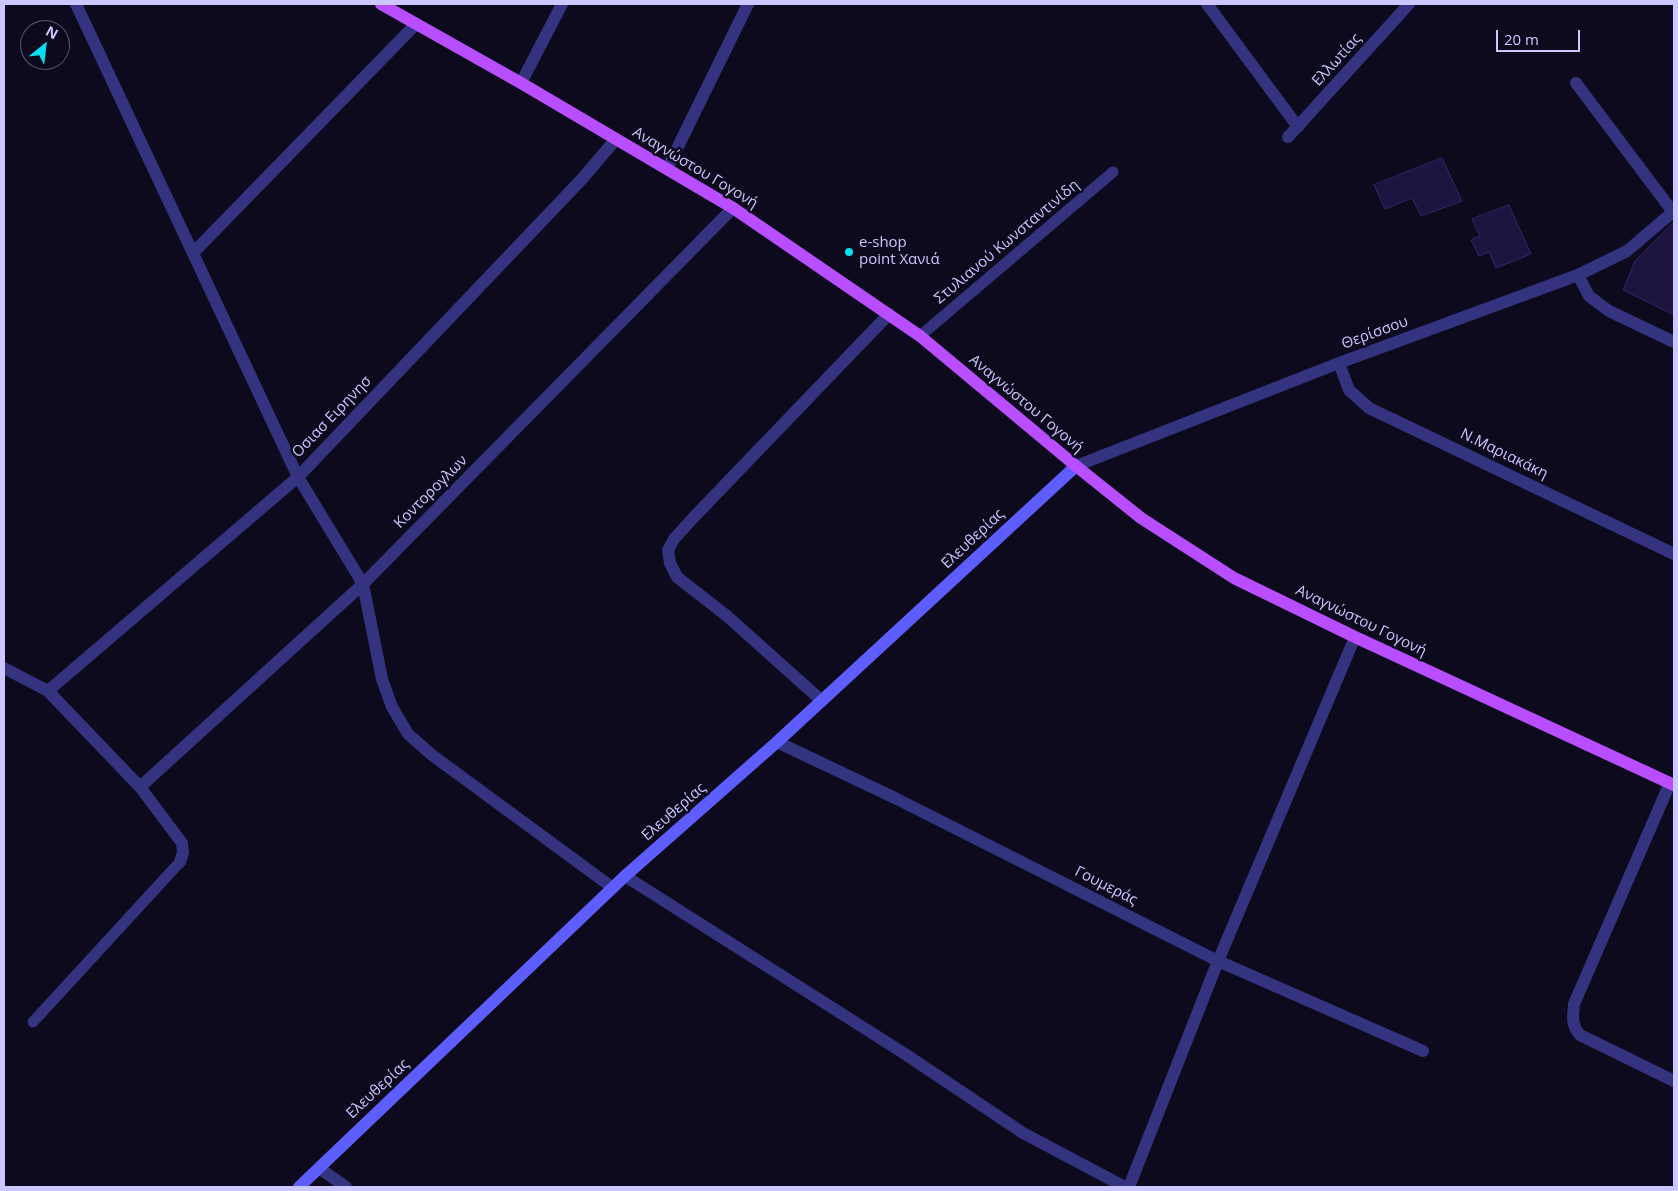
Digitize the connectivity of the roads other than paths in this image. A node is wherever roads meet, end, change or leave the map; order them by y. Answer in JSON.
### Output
{"nodes":[{"id":1,"x":76,"y":4,"type":"edge"},
{"id":2,"x":381,"y":4,"type":"edge"},
{"id":3,"x":562,"y":4,"type":"edge"},
{"id":4,"x":748,"y":4,"type":"edge"},
{"id":5,"x":1207,"y":4,"type":"edge"},
{"id":6,"x":1409,"y":4,"type":"edge"},
{"id":7,"x":416,"y":24,"type":"junction"},
{"id":8,"x":1576,"y":83,"type":"dead end"},
{"id":9,"x":521,"y":84,"type":"junction"},
{"id":10,"x":1298,"y":126,"type":"junction"},
{"id":11,"x":1288,"y":137,"type":"dead end"},
{"id":12,"x":616,"y":139,"type":"junction"},
{"id":13,"x":667,"y":169,"type":"junction"},
{"id":14,"x":1113,"y":172,"type":"dead end"},
{"id":15,"x":733,"y":208,"type":"junction"},
{"id":16,"x":1673,"y":212,"type":"edge"},
{"id":17,"x":193,"y":253,"type":"junction"},
{"id":18,"x":1578,"y":275,"type":"junction"},
{"id":19,"x":889,"y":314,"type":"junction"},
{"id":20,"x":920,"y":336,"type":"junction"},
{"id":21,"x":1674,"y":342,"type":"edge"},
{"id":22,"x":1339,"y":364,"type":"junction"},
{"id":23,"x":1076,"y":466,"type":"junction"},
{"id":24,"x":298,"y":477,"type":"junction"},
{"id":25,"x":1674,"y":554,"type":"edge"},
{"id":26,"x":363,"y":584,"type":"junction"},
{"id":27,"x":1355,"y":637,"type":"junction"},
{"id":28,"x":4,"y":668,"type":"edge"},
{"id":29,"x":48,"y":691,"type":"junction"},
{"id":30,"x":822,"y":701,"type":"junction"},
{"id":31,"x":777,"y":742,"type":"junction"},
{"id":32,"x":1672,"y":784,"type":"edge"},
{"id":33,"x":140,"y":787,"type":"junction"},
{"id":34,"x":180,"y":862,"type":"joint"},
{"id":35,"x":625,"y":876,"type":"junction"},
{"id":36,"x":613,"y":888,"type":"junction"},
{"id":37,"x":1218,"y":961,"type":"junction"},
{"id":38,"x":33,"y":1022,"type":"dead end"},
{"id":39,"x":1423,"y":1051,"type":"dead end"},
{"id":40,"x":1674,"y":1081,"type":"edge"},
{"id":41,"x":319,"y":1168,"type":"junction"},
{"id":42,"x":299,"y":1187,"type":"edge"},
{"id":43,"x":346,"y":1187,"type":"edge"},
{"id":44,"x":1125,"y":1187,"type":"edge"},
{"id":45,"x":1129,"y":1187,"type":"edge"}],
"edges":[{"from":1,"to":17,"type":"street"},
{"from":2,"to":7,"type":"main road","name":"Αναγνώστου Γογονή"},
{"from":3,"to":9,"type":"street"},
{"from":4,"to":13,"type":"street"},
{"from":5,"to":10,"type":"street"},
{"from":6,"to":10,"type":"street","name":"Ελλωτίας"},
{"from":7,"to":9,"type":"main road","name":"Αναγνώστου Γογονή"},
{"from":7,"to":17,"type":"street"},
{"from":8,"to":16,"type":"street"},
{"from":9,"to":12,"type":"main road","name":"Αναγνώστου Γογονή"},
{"from":10,"to":11,"type":"street","name":"Ελλωτίας"},
{"from":12,"to":13,"type":"main road","name":"Αναγνώστου Γογονή"},
{"from":12,"to":24,"type":"street","name":"Οσιασ Ειρηνησ"},
{"from":13,"to":15,"type":"main road","name":"Αναγνώστου Γογονή"},
{"from":14,"to":20,"type":"lane","name":"Στυλιανού Κωνσταντινίδη"},
{"from":15,"to":19,"type":"main road","name":"Αναγνώστου Γογονή"},
{"from":15,"to":26,"type":"street","name":"Κοντορογλων"},
{"from":16,"to":18,"type":"street","name":"Θερίσσου"},
{"from":17,"to":24,"type":"street"},
{"from":18,"to":21,"type":"street"},
{"from":18,"to":22,"type":"street","name":"Θερίσσου"},
{"from":19,"to":20,"type":"main road","name":"Αναγνώστου Γογονή"},
{"from":19,"to":30,"type":"street"},
{"from":20,"to":23,"type":"main road","name":"Αναγνώστου Γογονή"},
{"from":22,"to":23,"type":"street","name":"Θερίσσου"},
{"from":22,"to":25,"type":"street","name":"Ν.Μαριακάκη"},
{"from":23,"to":27,"type":"main road","name":"Αναγνώστου Γογονή"},
{"from":23,"to":30,"type":"street","name":"Ελευθερίας"},
{"from":24,"to":26,"type":"street"},
{"from":24,"to":29,"type":"street","name":"Οσιασ Ειρηνησ"},
{"from":26,"to":33,"type":"street","name":"Κοντορογλων"},
{"from":26,"to":36,"type":"street"},
{"from":27,"to":32,"type":"main road","name":"Αναγνώστου Γογονή"},
{"from":27,"to":37,"type":"street"},
{"from":28,"to":29,"type":"street"},
{"from":29,"to":33,"type":"street"},
{"from":30,"to":31,"type":"street","name":"Ελευθερίας"},
{"from":31,"to":35,"type":"street","name":"Ελευθερίας"},
{"from":31,"to":37,"type":"street","name":"Γουμεράς"},
{"from":32,"to":40,"type":"street"},
{"from":33,"to":34,"type":"street"},
{"from":34,"to":38,"type":"lane"},
{"from":35,"to":36,"type":"street","name":"Ελευθερίας"},
{"from":35,"to":44,"type":"street"},
{"from":36,"to":41,"type":"street","name":"Ελευθερίας"},
{"from":37,"to":39,"type":"street","name":"Γουμεράς"},
{"from":37,"to":45,"type":"street"},
{"from":41,"to":42,"type":"street","name":"Ελευθερίας"},
{"from":41,"to":43,"type":"street"}]}
